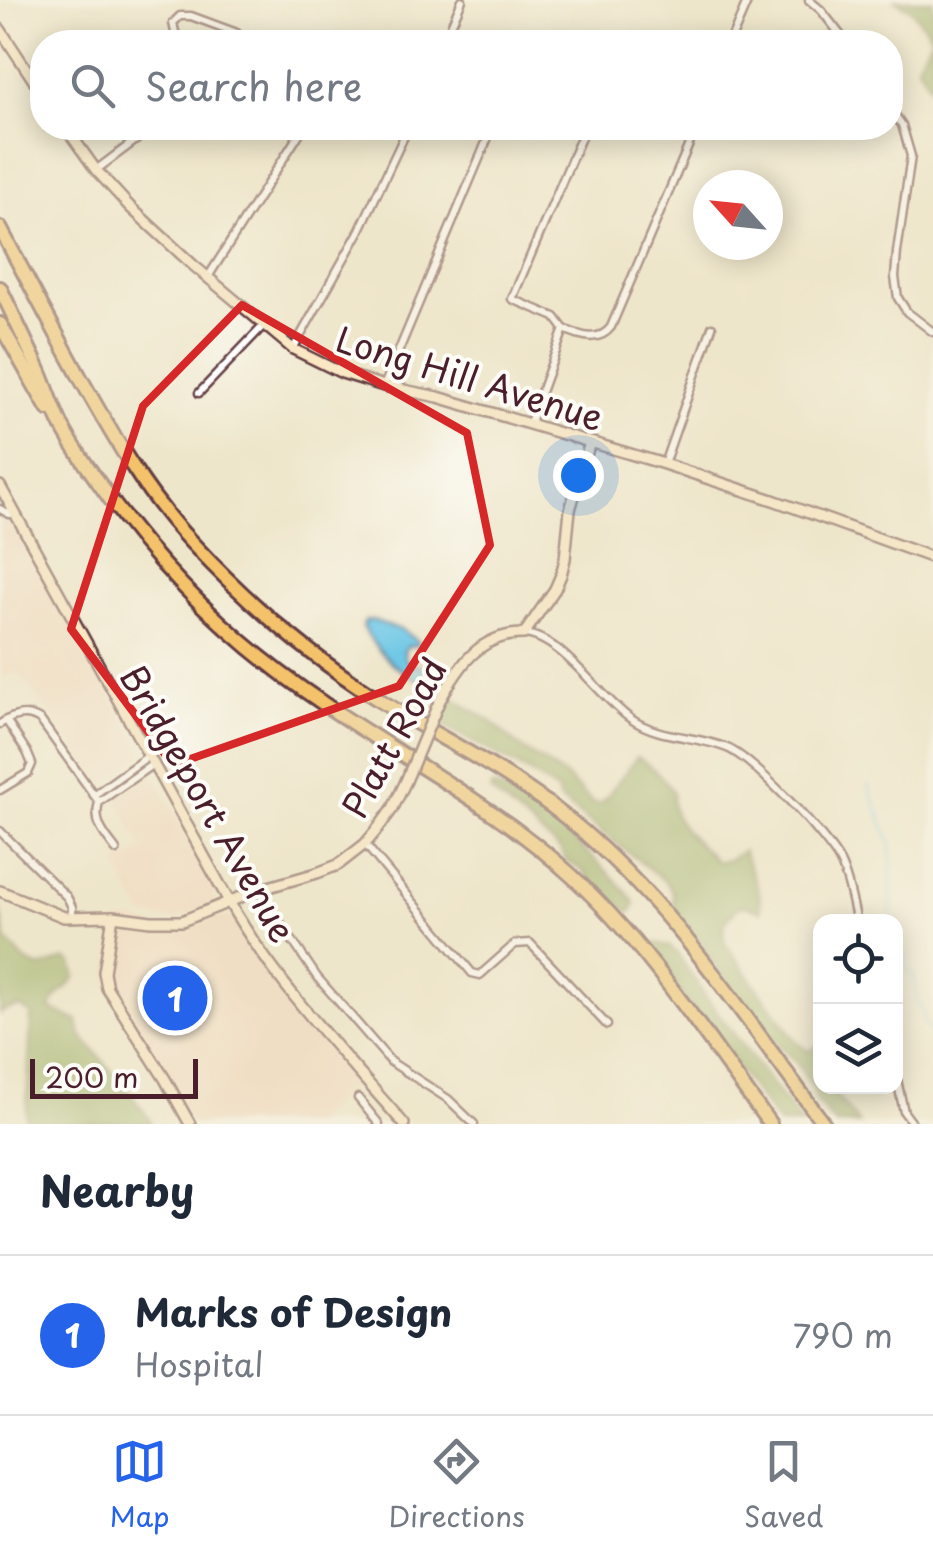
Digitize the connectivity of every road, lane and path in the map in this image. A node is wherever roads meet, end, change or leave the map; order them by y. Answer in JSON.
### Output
{"nodes":[{"id":1,"x":462,"y":0,"type":"edge"},
{"id":2,"x":748,"y":0,"type":"edge"},
{"id":3,"x":810,"y":0,"type":"edge"},
{"id":4,"x":0,"y":29,"type":"edge"},
{"id":5,"x":175,"y":30,"type":"edge"},
{"id":6,"x":227,"y":30,"type":"edge"},
{"id":7,"x":449,"y":30,"type":"edge"},
{"id":8,"x":735,"y":30,"type":"edge"},
{"id":9,"x":837,"y":30,"type":"edge"},
{"id":10,"x":30,"y":74,"type":"edge"},
{"id":11,"x":903,"y":128,"type":"edge"},
{"id":12,"x":75,"y":140,"type":"edge"},
{"id":13,"x":136,"y":140,"type":"edge"},
{"id":14,"x":296,"y":140,"type":"edge"},
{"id":15,"x":403,"y":140,"type":"edge"},
{"id":16,"x":487,"y":140,"type":"edge"},
{"id":17,"x":580,"y":140,"type":"edge"},
{"id":18,"x":691,"y":140,"type":"edge"},
{"id":19,"x":96,"y":170,"type":"junction"},
{"id":20,"x":0,"y":228,"type":"edge"},
{"id":21,"x":208,"y":278,"type":"junction"},
{"id":22,"x":0,"y":288,"type":"edge"},
{"id":23,"x":0,"y":324,"type":"edge"},
{"id":24,"x":264,"y":325,"type":"junction"},
{"id":25,"x":564,"y":328,"type":"junction"},
{"id":26,"x":712,"y":328,"type":"dead end"},
{"id":27,"x":933,"y":332,"type":"edge"},
{"id":28,"x":293,"y":349,"type":"junction"},
{"id":29,"x":384,"y":386,"type":"junction"},
{"id":30,"x":198,"y":392,"type":"dead end"},
{"id":31,"x":529,"y":425,"type":"junction"},
{"id":32,"x":62,"y":426,"type":"junction"},
{"id":33,"x":590,"y":442,"type":"junction"},
{"id":34,"x":664,"y":464,"type":"junction"},
{"id":35,"x":0,"y":486,"type":"edge"},
{"id":36,"x":0,"y":510,"type":"edge"},
{"id":37,"x":15,"y":514,"type":"junction"},
{"id":38,"x":933,"y":558,"type":"edge"},
{"id":39,"x":524,"y":634,"type":"junction"},
{"id":40,"x":3,"y":722,"type":"edge"},
{"id":41,"x":151,"y":759,"type":"junction"},
{"id":42,"x":0,"y":790,"type":"edge"},
{"id":43,"x":96,"y":798,"type":"junction"},
{"id":44,"x":0,"y":831,"type":"edge"},
{"id":45,"x":365,"y":844,"type":"junction"},
{"id":46,"x":116,"y":850,"type":"dead end"},
{"id":47,"x":258,"y":890,"type":"junction"},
{"id":48,"x":0,"y":891,"type":"edge"},
{"id":49,"x":229,"y":901,"type":"junction"},
{"id":50,"x":855,"y":914,"type":"edge"},
{"id":51,"x":113,"y":916,"type":"junction"},
{"id":52,"x":68,"y":918,"type":"junction"},
{"id":53,"x":607,"y":1026,"type":"dead end"},
{"id":54,"x":900,"y":1094,"type":"edge"},
{"id":55,"x":358,"y":1098,"type":"dead end"},
{"id":56,"x":190,"y":1124,"type":"edge"},
{"id":57,"x":379,"y":1124,"type":"edge"},
{"id":58,"x":404,"y":1124,"type":"edge"},
{"id":59,"x":474,"y":1124,"type":"edge"},
{"id":60,"x":770,"y":1124,"type":"edge"},
{"id":61,"x":824,"y":1124,"type":"edge"},
{"id":62,"x":913,"y":1124,"type":"edge"}],
"edges":[{"from":1,"to":7,"type":"street"},
{"from":2,"to":8,"type":"street"},
{"from":3,"to":9,"type":"street"},
{"from":4,"to":10,"type":"street"},
{"from":5,"to":6,"type":"street"},
{"from":11,"to":27,"type":"street"},
{"from":12,"to":19,"type":"street","name":"Long Hill Avenue"},
{"from":13,"to":19,"type":"street"},
{"from":14,"to":21,"type":"street"},
{"from":15,"to":28,"type":"street"},
{"from":16,"to":29,"type":"street"},
{"from":17,"to":25,"type":"street"},
{"from":18,"to":25,"type":"street"},
{"from":19,"to":21,"type":"street","name":"Long Hill Avenue"},
{"from":20,"to":61,"type":"highway"},
{"from":21,"to":24,"type":"street","name":"Long Hill Avenue"},
{"from":22,"to":32,"type":"highway"},
{"from":23,"to":32,"type":"highway"},
{"from":24,"to":28,"type":"street","name":"Long Hill Avenue"},
{"from":24,"to":30,"type":"street"},
{"from":25,"to":31,"type":"street"},
{"from":26,"to":34,"type":"street"},
{"from":28,"to":29,"type":"street","name":"Long Hill Avenue"},
{"from":29,"to":31,"type":"street","name":"Long Hill Avenue"},
{"from":31,"to":33,"type":"street","name":"Long Hill Avenue"},
{"from":32,"to":60,"type":"highway"},
{"from":33,"to":34,"type":"street","name":"Long Hill Avenue"},
{"from":33,"to":39,"type":"street"},
{"from":34,"to":38,"type":"street","name":"Long Hill Avenue"},
{"from":35,"to":37,"type":"street","name":"Bridgeport Avenue"},
{"from":36,"to":37,"type":"street"},
{"from":37,"to":41,"type":"street","name":"Bridgeport Avenue"},
{"from":39,"to":45,"type":"street","name":"Platt Road","bridge":true},
{"from":39,"to":50,"type":"street"},
{"from":40,"to":42,"type":"street"},
{"from":40,"to":43,"type":"street"},
{"from":41,"to":43,"type":"street"},
{"from":41,"to":49,"type":"street","name":"Bridgeport Avenue"},
{"from":43,"to":46,"type":"street"},
{"from":44,"to":52,"type":"street"},
{"from":45,"to":47,"type":"street","name":"Platt Road"},
{"from":45,"to":53,"type":"street"},
{"from":47,"to":49,"type":"street","name":"Platt Road"},
{"from":47,"to":59,"type":"street"},
{"from":48,"to":52,"type":"street"},
{"from":49,"to":51,"type":"street","name":"Platt Road"},
{"from":49,"to":58,"type":"street","name":"Bridgeport Avenue"},
{"from":51,"to":52,"type":"street","name":"Platt Road"},
{"from":51,"to":56,"type":"street"},
{"from":54,"to":62,"type":"street"},
{"from":55,"to":57,"type":"street"}]}
